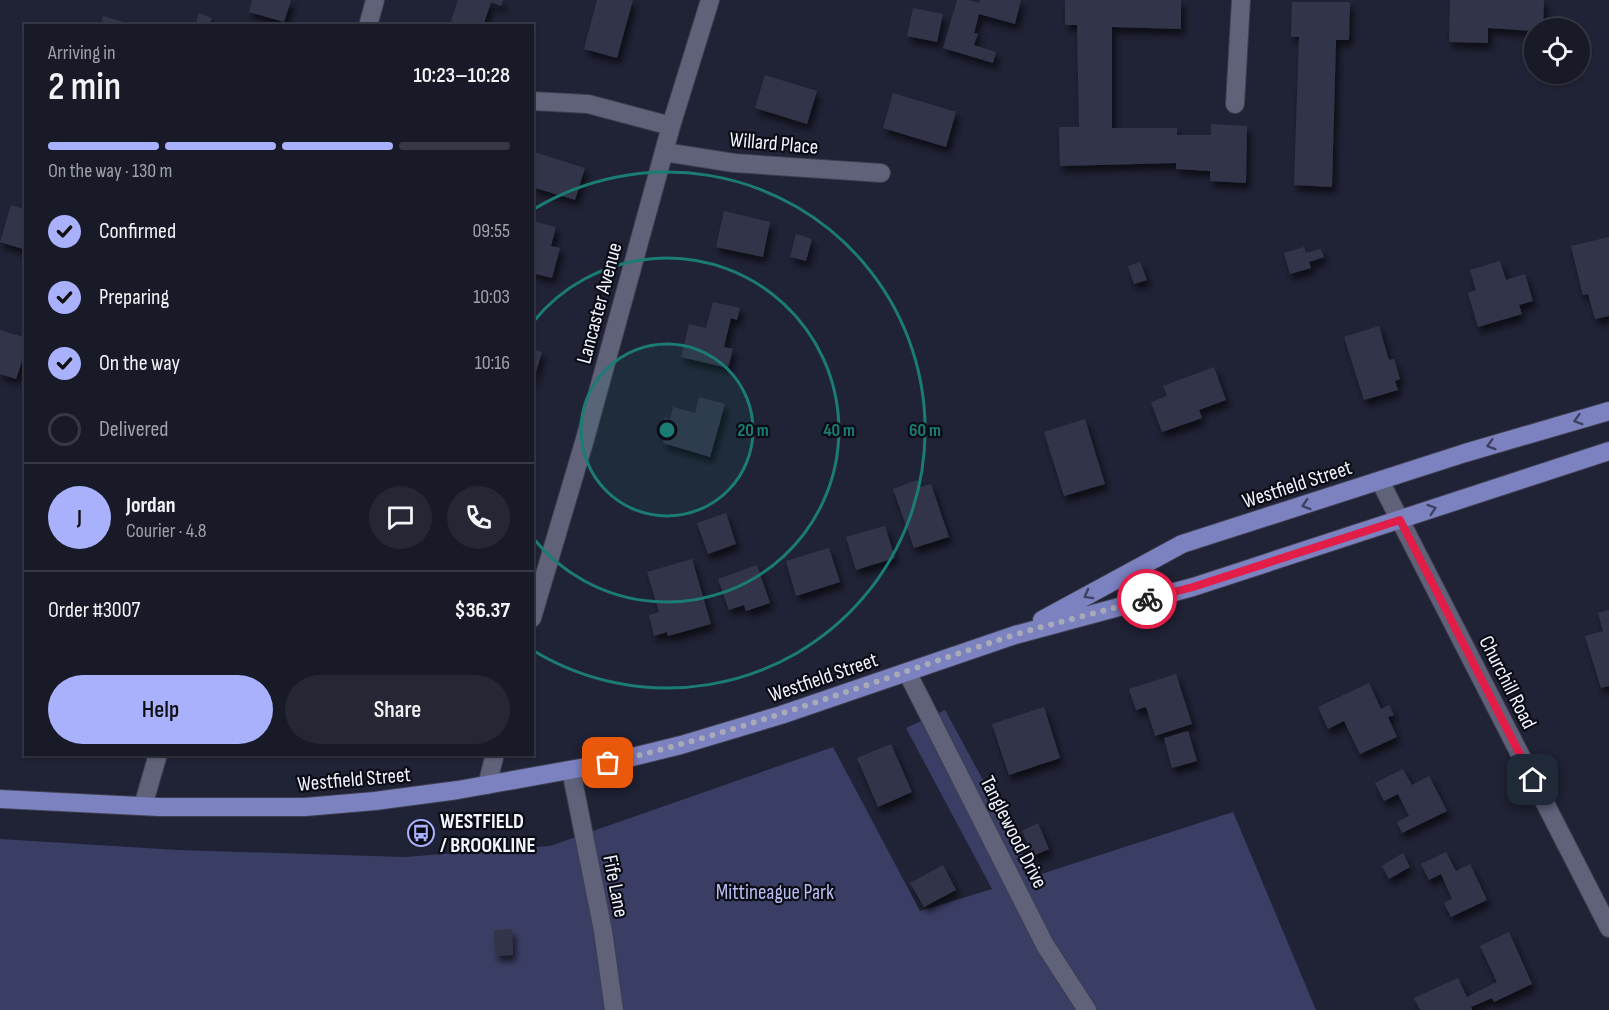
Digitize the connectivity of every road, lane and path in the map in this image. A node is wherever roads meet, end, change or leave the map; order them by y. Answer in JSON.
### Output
{"nodes":[{"id":1,"x":375,"y":0,"type":"edge"},
{"id":2,"x":710,"y":0,"type":"edge"},
{"id":3,"x":1241,"y":0,"type":"edge"},
{"id":4,"x":369,"y":24,"type":"edge"},
{"id":5,"x":534,"y":101,"type":"edge"},
{"id":6,"x":1235,"y":104,"type":"dead end"},
{"id":7,"x":671,"y":126,"type":"junction"},
{"id":8,"x":664,"y":152,"type":"junction"},
{"id":9,"x":881,"y":173,"type":"dead end"},
{"id":10,"x":1609,"y":411,"type":"edge"},
{"id":11,"x":1609,"y":451,"type":"edge"},
{"id":12,"x":1380,"y":481,"type":"junction"},
{"id":13,"x":1400,"y":520,"type":"junction"},
{"id":14,"x":534,"y":611,"type":"edge"},
{"id":15,"x":1015,"y":635,"type":"junction"},
{"id":16,"x":907,"y":672,"type":"junction"},
{"id":17,"x":157,"y":756,"type":"edge"},
{"id":18,"x":494,"y":756,"type":"edge"},
{"id":19,"x":571,"y":770,"type":"junction"},
{"id":20,"x":487,"y":785,"type":"junction"},
{"id":21,"x":0,"y":799,"type":"edge"},
{"id":22,"x":143,"y":806,"type":"junction"},
{"id":23,"x":1609,"y":928,"type":"edge"},
{"id":24,"x":614,"y":1010,"type":"edge"},
{"id":25,"x":1087,"y":1010,"type":"edge"}],
"edges":[{"from":1,"to":4,"type":"street"},
{"from":2,"to":7,"type":"street","name":"Lancaster Avenue"},
{"from":3,"to":6,"type":"street"},
{"from":5,"to":7,"type":"street"},
{"from":7,"to":8,"type":"street","name":"Lancaster Avenue"},
{"from":8,"to":9,"type":"street","name":"Willard Place"},
{"from":8,"to":14,"type":"street","name":"Lancaster Avenue"},
{"from":10,"to":12,"type":"main road","name":"Westfield Street","one_way":true},
{"from":13,"to":11,"type":"main road","name":"Westfield Street","one_way":true},
{"from":12,"to":13,"type":"street","name":"Churchill Road"},
{"from":12,"to":15,"type":"main road","name":"Westfield Street","one_way":true},
{"from":13,"to":15,"type":"main road","name":"Westfield Street"},
{"from":13,"to":23,"type":"street","name":"Churchill Road"},
{"from":15,"to":16,"type":"main road","name":"Westfield Street"},
{"from":16,"to":19,"type":"main road","name":"Westfield Street"},
{"from":16,"to":25,"type":"street","name":"Tanglewood Drive"},
{"from":17,"to":22,"type":"street"},
{"from":18,"to":20,"type":"street"},
{"from":19,"to":20,"type":"main road","name":"Westfield Street"},
{"from":19,"to":24,"type":"street","name":"Fife Lane"},
{"from":20,"to":22,"type":"main road","name":"Westfield Street"},
{"from":21,"to":22,"type":"main road","name":"Westfield Street"}]}
